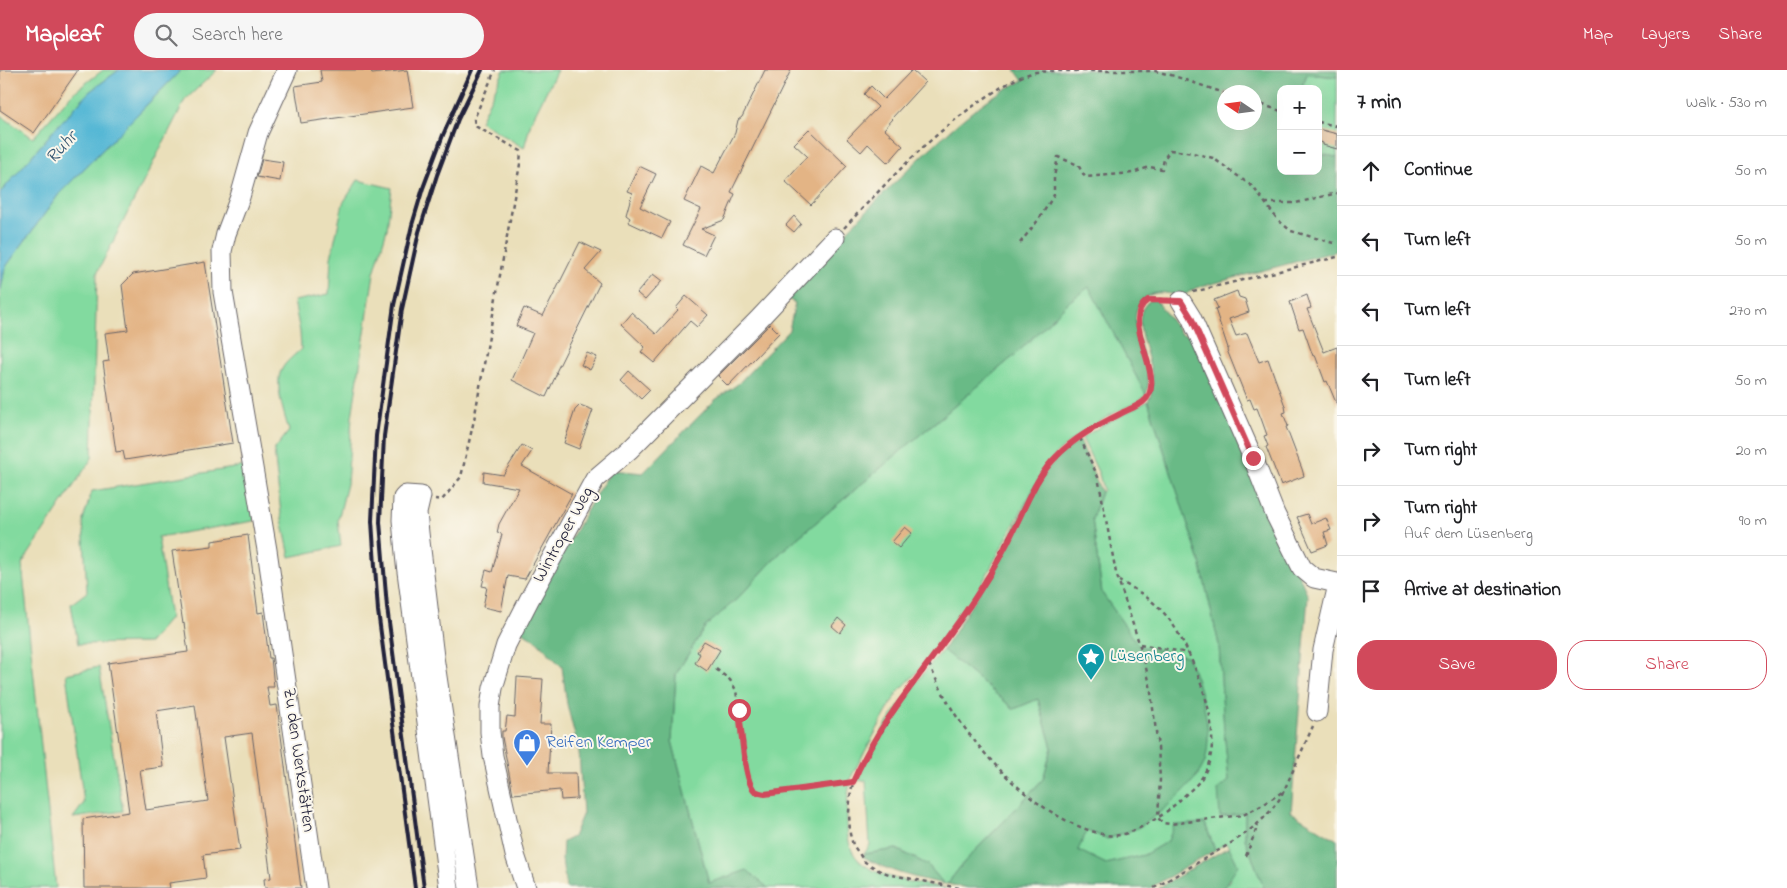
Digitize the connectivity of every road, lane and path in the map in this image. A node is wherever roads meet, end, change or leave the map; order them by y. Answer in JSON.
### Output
{"nodes":[{"id":1,"x":288,"y":70,"type":"edge"},
{"id":2,"x":495,"y":70,"type":"edge"},
{"id":3,"x":1035,"y":71,"type":"edge"},
{"id":4,"x":1217,"y":90,"type":"edge"},
{"id":5,"x":1262,"y":105,"type":"edge"},
{"id":6,"x":1277,"y":110,"type":"edge"},
{"id":7,"x":1322,"y":123,"type":"edge"},
{"id":8,"x":1337,"y":126,"type":"edge"},
{"id":9,"x":1337,"y":193,"type":"edge"},
{"id":10,"x":1265,"y":203,"type":"junction"},
{"id":11,"x":835,"y":238,"type":"joint"},
{"id":12,"x":1020,"y":242,"type":"dead end"},
{"id":13,"x":1337,"y":244,"type":"edge"},
{"id":14,"x":1337,"y":257,"type":"edge"},
{"id":15,"x":1197,"y":290,"type":"dead end"},
{"id":16,"x":1181,"y":301,"type":"joint"},
{"id":17,"x":1080,"y":438,"type":"junction"},
{"id":18,"x":421,"y":496,"type":"junction"},
{"id":19,"x":1119,"y":581,"type":"junction"},
{"id":20,"x":1337,"y":582,"type":"edge"},
{"id":21,"x":1337,"y":589,"type":"edge"},
{"id":22,"x":1140,"y":644,"type":"junction"},
{"id":23,"x":1188,"y":653,"type":"junction"},
{"id":24,"x":928,"y":663,"type":"junction"},
{"id":25,"x":716,"y":668,"type":"dead end"},
{"id":26,"x":1317,"y":712,"type":"joint"},
{"id":27,"x":853,"y":782,"type":"junction"},
{"id":28,"x":1285,"y":790,"type":"junction"},
{"id":29,"x":1158,"y":818,"type":"junction"},
{"id":30,"x":1259,"y":824,"type":"junction"},
{"id":31,"x":1246,"y":856,"type":"dead end"},
{"id":32,"x":316,"y":888,"type":"edge"},
{"id":33,"x":449,"y":888,"type":"edge"},
{"id":34,"x":469,"y":888,"type":"edge"},
{"id":35,"x":526,"y":888,"type":"edge"},
{"id":36,"x":958,"y":888,"type":"edge"},
{"id":37,"x":1154,"y":888,"type":"edge"}],
"edges":[{"from":1,"to":32,"type":"street","name":"Zu den Werkstätten"},
{"from":2,"to":18,"type":"path"},
{"from":3,"to":4,"type":"path"},
{"from":3,"to":11,"type":"path"},
{"from":5,"to":6,"type":"path"},
{"from":7,"to":8,"type":"path"},
{"from":9,"to":10,"type":"path"},
{"from":10,"to":12,"type":"path"},
{"from":10,"to":13,"type":"path"},
{"from":11,"to":35,"type":"street","name":"Wintroper Weg"},
{"from":14,"to":15,"type":"path"},
{"from":16,"to":17,"type":"path"},
{"from":16,"to":20,"type":"street"},
{"from":17,"to":19,"type":"path"},
{"from":17,"to":24,"type":"path"},
{"from":18,"to":33,"type":"street"},
{"from":18,"to":34,"type":"street"},
{"from":19,"to":22,"type":"path"},
{"from":19,"to":23,"type":"path"},
{"from":21,"to":26,"type":"street"},
{"from":22,"to":23,"type":"path"},
{"from":22,"to":29,"type":"path"},
{"from":23,"to":29,"type":"path"},
{"from":24,"to":27,"type":"path"},
{"from":24,"to":29,"type":"path"},
{"from":25,"to":27,"type":"path"},
{"from":26,"to":28,"type":"path"},
{"from":27,"to":36,"type":"path"},
{"from":28,"to":29,"type":"path"},
{"from":28,"to":30,"type":"path"},
{"from":30,"to":31,"type":"path"},
{"from":30,"to":37,"type":"path"}]}
